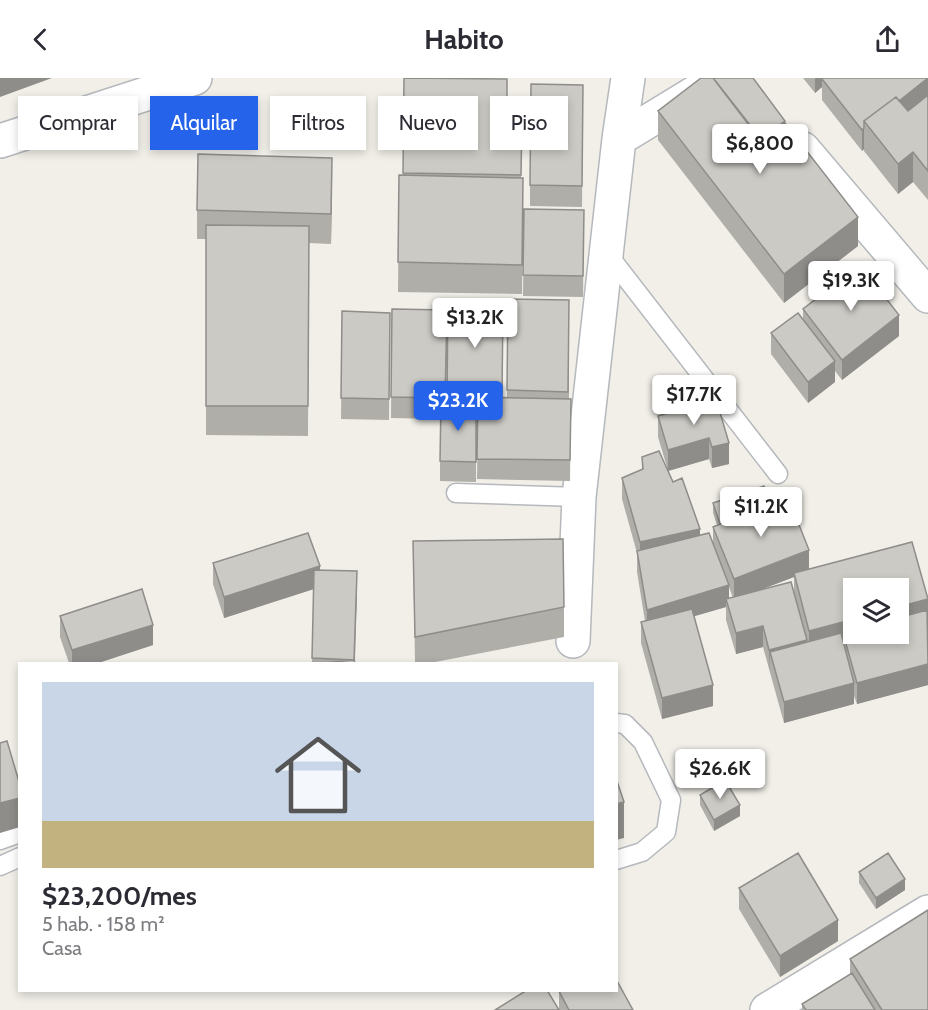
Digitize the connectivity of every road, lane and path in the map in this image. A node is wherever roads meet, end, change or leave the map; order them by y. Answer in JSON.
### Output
{"nodes":[{"id":1,"x":195,"y":78,"type":"edge"},
{"id":2,"x":628,"y":78,"type":"edge"},
{"id":3,"x":718,"y":78,"type":"edge"},
{"id":4,"x":781,"y":123,"type":"edge"},
{"id":5,"x":619,"y":140,"type":"junction"},
{"id":6,"x":0,"y":141,"type":"edge"},
{"id":7,"x":606,"y":252,"type":"junction"},
{"id":8,"x":928,"y":296,"type":"edge"},
{"id":9,"x":778,"y":474,"type":"dead end"},
{"id":10,"x":456,"y":493,"type":"dead end"},
{"id":11,"x":579,"y":497,"type":"junction"},
{"id":12,"x":573,"y":641,"type":"dead end"},
{"id":13,"x":618,"y":723,"type":"edge"},
{"id":14,"x":18,"y":834,"type":"edge"},
{"id":15,"x":0,"y":840,"type":"edge"},
{"id":16,"x":18,"y":858,"type":"edge"},
{"id":17,"x":618,"y":859,"type":"edge"},
{"id":18,"x":0,"y":866,"type":"edge"},
{"id":19,"x":928,"y":912,"type":"edge"},
{"id":20,"x":767,"y":1010,"type":"edge"}],
"edges":[{"from":1,"to":6,"type":"street"},
{"from":2,"to":5,"type":"street"},
{"from":3,"to":5,"type":"street"},
{"from":4,"to":8,"type":"street"},
{"from":5,"to":7,"type":"street"},
{"from":7,"to":9,"type":"lane"},
{"from":7,"to":11,"type":"street"},
{"from":10,"to":11,"type":"lane"},
{"from":11,"to":12,"type":"street"},
{"from":13,"to":17,"type":"lane"},
{"from":14,"to":15,"type":"lane"},
{"from":16,"to":18,"type":"lane"},
{"from":19,"to":20,"type":"street"}]}
